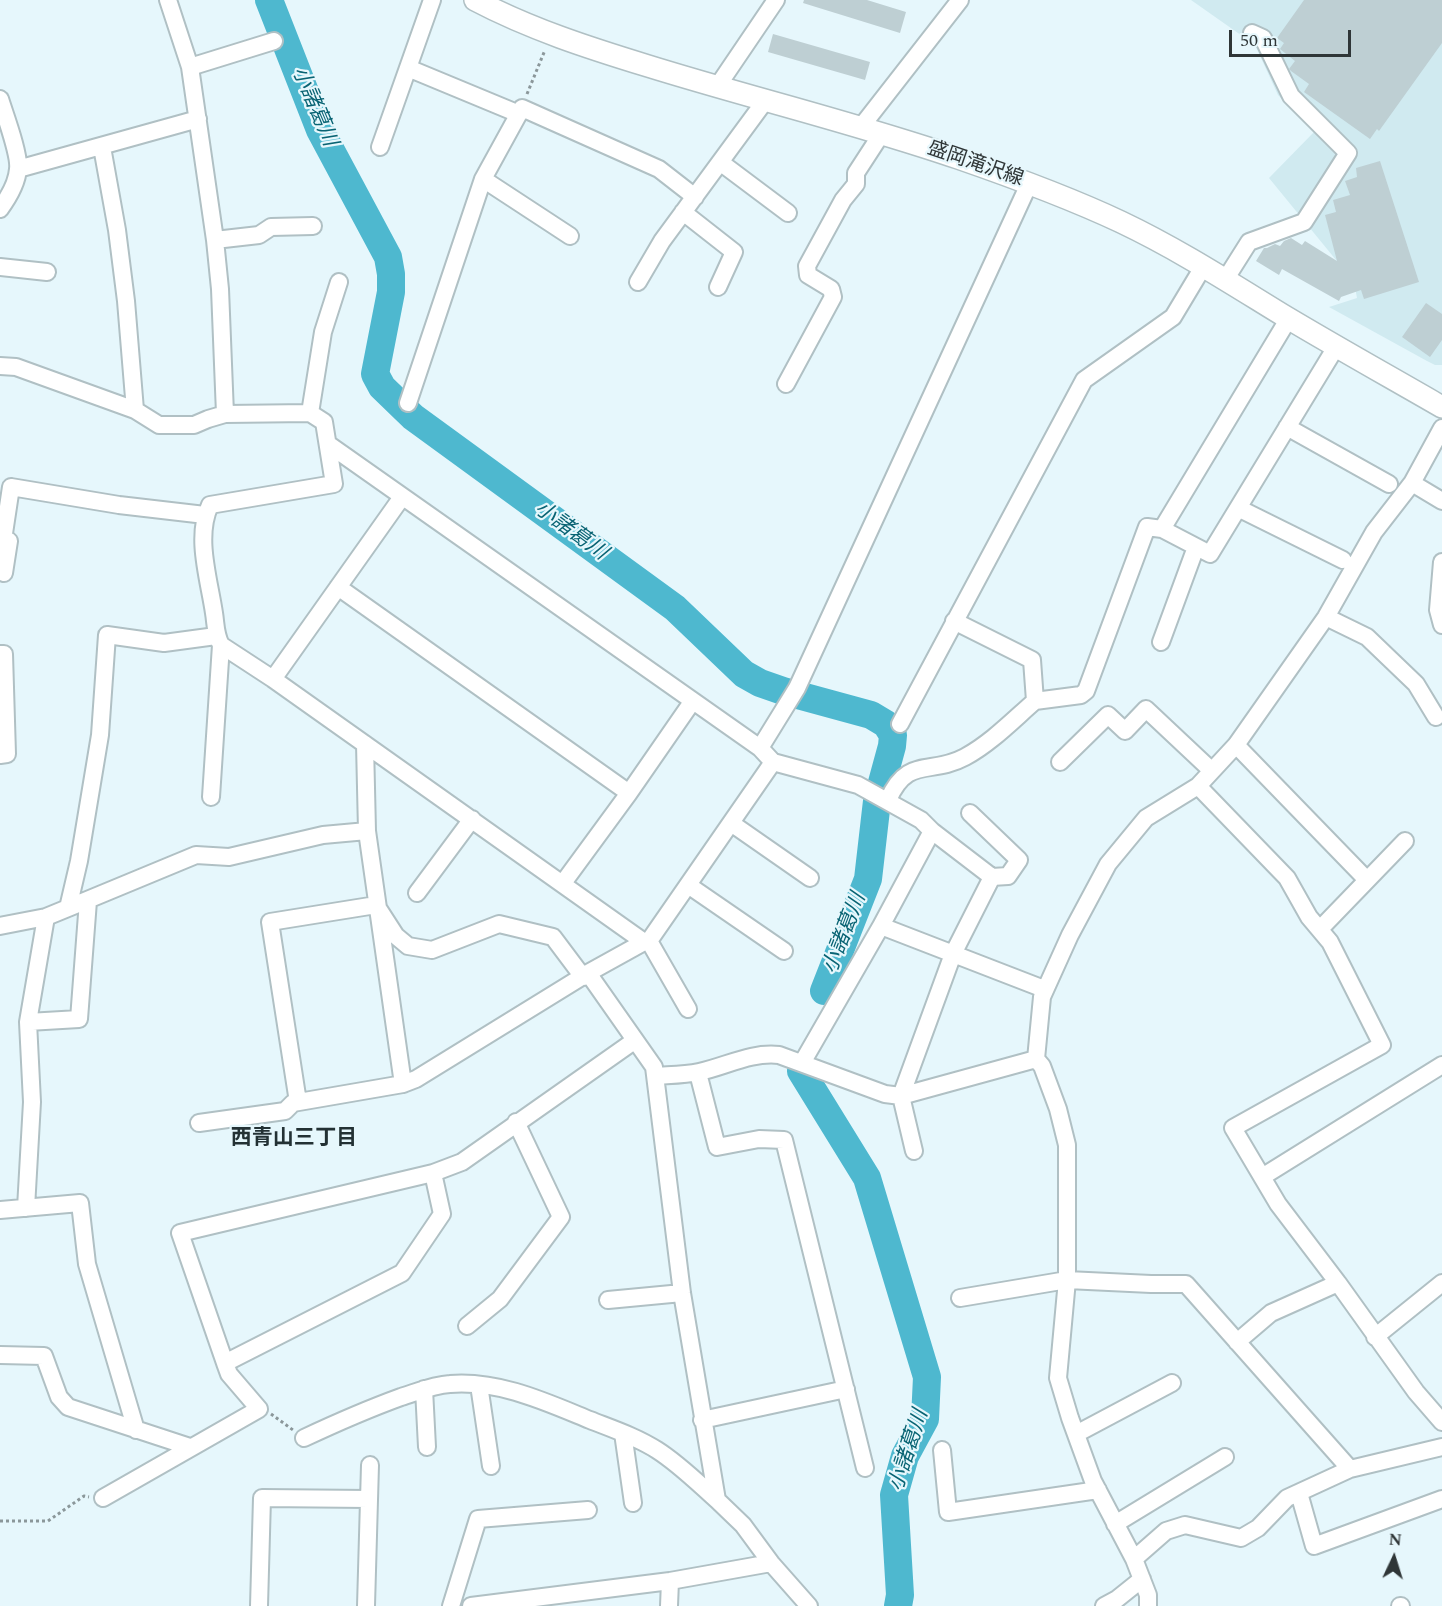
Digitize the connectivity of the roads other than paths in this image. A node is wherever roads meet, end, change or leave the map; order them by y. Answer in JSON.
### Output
{"nodes":[{"id":1,"x":168,"y":0,"type":"edge"},
{"id":2,"x":432,"y":0,"type":"edge"},
{"id":3,"x":475,"y":0,"type":"edge"},
{"id":4,"x":776,"y":0,"type":"edge"},
{"id":5,"x":960,"y":0,"type":"edge"},
{"id":6,"x":1252,"y":33,"type":"dead end"},
{"id":7,"x":274,"y":41,"type":"dead end"},
{"id":8,"x":190,"y":67,"type":"junction"},
{"id":9,"x":408,"y":68,"type":"junction"},
{"id":10,"x":717,"y":87,"type":"junction"},
{"id":11,"x":0,"y":99,"type":"edge"},
{"id":12,"x":765,"y":101,"type":"junction"},
{"id":13,"x":520,"y":111,"type":"junction"},
{"id":14,"x":198,"y":119,"type":"junction"},
{"id":15,"x":861,"y":127,"type":"junction"},
{"id":16,"x":882,"y":134,"type":"junction"},
{"id":17,"x":102,"y":147,"type":"junction"},
{"id":18,"x":380,"y":147,"type":"dead end"},
{"id":19,"x":720,"y":162,"type":"junction"},
{"id":20,"x":18,"y":169,"type":"junction"},
{"id":21,"x":483,"y":180,"type":"junction"},
{"id":22,"x":1029,"y":184,"type":"junction"},
{"id":23,"x":5,"y":191,"type":"edge"},
{"id":24,"x":694,"y":197,"type":"junction"},
{"id":25,"x":0,"y":209,"type":"edge"},
{"id":26,"x":683,"y":212,"type":"junction"},
{"id":27,"x":788,"y":213,"type":"dead end"},
{"id":28,"x":312,"y":226,"type":"dead end"},
{"id":29,"x":570,"y":236,"type":"dead end"},
{"id":30,"x":215,"y":240,"type":"junction"},
{"id":31,"x":0,"y":267,"type":"edge"},
{"id":32,"x":1203,"y":267,"type":"junction"},
{"id":33,"x":47,"y":272,"type":"dead end"},
{"id":34,"x":1225,"y":280,"type":"junction"},
{"id":35,"x":339,"y":282,"type":"dead end"},
{"id":36,"x":638,"y":282,"type":"dead end"},
{"id":37,"x":718,"y":287,"type":"dead end"},
{"id":38,"x":1290,"y":318,"type":"junction"},
{"id":39,"x":1336,"y":347,"type":"junction"},
{"id":40,"x":0,"y":366,"type":"edge"},
{"id":41,"x":786,"y":384,"type":"dead end"},
{"id":42,"x":408,"y":403,"type":"dead end"},
{"id":43,"x":1442,"y":407,"type":"edge"},
{"id":44,"x":135,"y":410,"type":"junction"},
{"id":45,"x":310,"y":413,"type":"junction"},
{"id":46,"x":225,"y":414,"type":"junction"},
{"id":47,"x":1287,"y":427,"type":"junction"},
{"id":48,"x":1442,"y":428,"type":"edge"},
{"id":49,"x":328,"y":444,"type":"junction"},
{"id":50,"x":1412,"y":483,"type":"junction"},
{"id":51,"x":1389,"y":484,"type":"dead end"},
{"id":52,"x":402,"y":497,"type":"junction"},
{"id":53,"x":1442,"y":501,"type":"edge"},
{"id":54,"x":1238,"y":508,"type":"junction"},
{"id":55,"x":205,"y":515,"type":"junction"},
{"id":56,"x":1162,"y":529,"type":"junction"},
{"id":57,"x":1196,"y":547,"type":"junction"},
{"id":58,"x":1343,"y":560,"type":"dead end"},
{"id":59,"x":1442,"y":562,"type":"edge"},
{"id":60,"x":4,"y":573,"type":"dead end"},
{"id":61,"x":338,"y":587,"type":"junction"},
{"id":62,"x":1326,"y":616,"type":"junction"},
{"id":63,"x":954,"y":621,"type":"junction"},
{"id":64,"x":1442,"y":625,"type":"edge"},
{"id":65,"x":218,"y":641,"type":"junction"},
{"id":66,"x":1161,"y":642,"type":"dead end"},
{"id":67,"x":0,"y":654,"type":"edge"},
{"id":68,"x":273,"y":679,"type":"junction"},
{"id":69,"x":1035,"y":701,"type":"junction"},
{"id":70,"x":692,"y":702,"type":"junction"},
{"id":71,"x":1436,"y":717,"type":"dead end"},
{"id":72,"x":900,"y":724,"type":"dead end"},
{"id":73,"x":365,"y":744,"type":"junction"},
{"id":74,"x":1236,"y":745,"type":"junction"},
{"id":75,"x":760,"y":748,"type":"junction"},
{"id":76,"x":0,"y":755,"type":"edge"},
{"id":77,"x":773,"y":762,"type":"junction"},
{"id":78,"x":1060,"y":762,"type":"dead end"},
{"id":79,"x":1212,"y":771,"type":"junction"},
{"id":80,"x":1198,"y":786,"type":"junction"},
{"id":81,"x":629,"y":793,"type":"junction"},
{"id":82,"x":211,"y":796,"type":"dead end"},
{"id":83,"x":883,"y":798,"type":"junction"},
{"id":84,"x":970,"y":813,"type":"dead end"},
{"id":85,"x":472,"y":819,"type":"junction"},
{"id":86,"x":731,"y":823,"type":"junction"},
{"id":87,"x":367,"y":831,"type":"junction"},
{"id":88,"x":932,"y":831,"type":"junction"},
{"id":89,"x":1405,"y":841,"type":"dead end"},
{"id":90,"x":992,"y":877,"type":"junction"},
{"id":91,"x":810,"y":878,"type":"dead end"},
{"id":92,"x":1367,"y":880,"type":"junction"},
{"id":93,"x":563,"y":883,"type":"junction"},
{"id":94,"x":688,"y":885,"type":"junction"},
{"id":95,"x":417,"y":893,"type":"dead end"},
{"id":96,"x":88,"y":901,"type":"junction"},
{"id":97,"x":376,"y":905,"type":"junction"},
{"id":98,"x":68,"y":908,"type":"junction"},
{"id":99,"x":46,"y":917,"type":"junction"},
{"id":100,"x":0,"y":926,"type":"edge"},
{"id":101,"x":880,"y":926,"type":"junction"},
{"id":102,"x":1320,"y":929,"type":"junction"},
{"id":103,"x":646,"y":941,"type":"junction"},
{"id":104,"x":784,"y":951,"type":"dead end"},
{"id":105,"x":953,"y":954,"type":"junction"},
{"id":106,"x":585,"y":975,"type":"junction"},
{"id":107,"x":1044,"y":989,"type":"junction"},
{"id":108,"x":688,"y":1009,"type":"dead end"},
{"id":109,"x":28,"y":1022,"type":"junction"},
{"id":110,"x":634,"y":1041,"type":"junction"},
{"id":111,"x":1036,"y":1059,"type":"junction"},
{"id":112,"x":802,"y":1064,"type":"junction"},
{"id":113,"x":1442,"y":1065,"type":"edge"},
{"id":114,"x":698,"y":1073,"type":"junction"},
{"id":115,"x":656,"y":1076,"type":"junction"},
{"id":116,"x":403,"y":1084,"type":"junction"},
{"id":117,"x":901,"y":1096,"type":"junction"},
{"id":118,"x":297,"y":1102,"type":"junction"},
{"id":119,"x":516,"y":1122,"type":"junction"},
{"id":120,"x":199,"y":1123,"type":"dead end"},
{"id":121,"x":914,"y":1151,"type":"dead end"},
{"id":122,"x":433,"y":1173,"type":"junction"},
{"id":123,"x":1262,"y":1177,"type":"junction"},
{"id":124,"x":26,"y":1208,"type":"junction"},
{"id":125,"x":0,"y":1210,"type":"edge"},
{"id":126,"x":1067,"y":1280,"type":"junction"},
{"id":127,"x":1338,"y":1282,"type":"junction"},
{"id":128,"x":1442,"y":1283,"type":"edge"},
{"id":129,"x":682,"y":1293,"type":"junction"},
{"id":130,"x":960,"y":1298,"type":"dead end"},
{"id":131,"x":608,"y":1300,"type":"dead end"},
{"id":132,"x":467,"y":1326,"type":"dead end"},
{"id":133,"x":1375,"y":1337,"type":"junction"},
{"id":134,"x":1237,"y":1342,"type":"junction"},
{"id":135,"x":0,"y":1355,"type":"edge"},
{"id":136,"x":225,"y":1363,"type":"junction"},
{"id":137,"x":1172,"y":1383,"type":"dead end"},
{"id":138,"x":479,"y":1385,"type":"junction"},
{"id":139,"x":424,"y":1389,"type":"junction"},
{"id":140,"x":846,"y":1389,"type":"junction"},
{"id":141,"x":702,"y":1420,"type":"junction"},
{"id":142,"x":1442,"y":1422,"type":"edge"},
{"id":143,"x":136,"y":1430,"type":"junction"},
{"id":144,"x":623,"y":1433,"type":"junction"},
{"id":145,"x":1076,"y":1434,"type":"junction"},
{"id":146,"x":304,"y":1438,"type":"road end"},
{"id":147,"x":190,"y":1447,"type":"junction"},
{"id":148,"x":426,"y":1447,"type":"dead end"},
{"id":149,"x":1442,"y":1447,"type":"edge"},
{"id":150,"x":942,"y":1450,"type":"dead end"},
{"id":151,"x":1225,"y":1457,"type":"dead end"},
{"id":152,"x":370,"y":1465,"type":"dead end"},
{"id":153,"x":491,"y":1466,"type":"dead end"},
{"id":154,"x":865,"y":1468,"type":"dead end"},
{"id":155,"x":1350,"y":1469,"type":"junction"},
{"id":156,"x":1098,"y":1490,"type":"junction"},
{"id":157,"x":1299,"y":1493,"type":"junction"},
{"id":158,"x":103,"y":1498,"type":"road end"},
{"id":159,"x":369,"y":1499,"type":"junction"},
{"id":160,"x":1442,"y":1499,"type":"edge"},
{"id":161,"x":717,"y":1500,"type":"junction"},
{"id":162,"x":633,"y":1503,"type":"dead end"},
{"id":163,"x":588,"y":1510,"type":"dead end"},
{"id":164,"x":1115,"y":1524,"type":"junction"},
{"id":165,"x":1134,"y":1559,"type":"junction"},
{"id":166,"x":771,"y":1563,"type":"junction"},
{"id":167,"x":1142,"y":1580,"type":"junction"},
{"id":168,"x":670,"y":1581,"type":"junction"},
{"id":169,"x":515,"y":1603,"type":"edge"},
{"id":170,"x":259,"y":1606,"type":"edge"},
{"id":171,"x":366,"y":1606,"type":"edge"},
{"id":172,"x":451,"y":1606,"type":"edge"},
{"id":173,"x":471,"y":1606,"type":"edge"},
{"id":174,"x":669,"y":1606,"type":"edge"},
{"id":175,"x":809,"y":1606,"type":"edge"},
{"id":176,"x":1104,"y":1606,"type":"edge"},
{"id":177,"x":1148,"y":1606,"type":"edge"}],
"edges":[{"from":1,"to":8,"type":"street"},
{"from":2,"to":9,"type":"street"},
{"from":3,"to":10,"type":"main road","name":"盛岡滝沢線"},
{"from":4,"to":10,"type":"street"},
{"from":5,"to":15,"type":"street"},
{"from":6,"to":34,"type":"street"},
{"from":7,"to":8,"type":"street"},
{"from":8,"to":14,"type":"street"},
{"from":9,"to":13,"type":"street"},
{"from":9,"to":18,"type":"street"},
{"from":10,"to":12,"type":"main road","name":"盛岡滝沢線"},
{"from":11,"to":20,"type":"street"},
{"from":12,"to":15,"type":"main road","name":"盛岡滝沢線"},
{"from":12,"to":19,"type":"street"},
{"from":13,"to":21,"type":"street"},
{"from":13,"to":24,"type":"street"},
{"from":14,"to":17,"type":"street"},
{"from":14,"to":30,"type":"street"},
{"from":15,"to":16,"type":"main road","name":"盛岡滝沢線"},
{"from":16,"to":22,"type":"main road","name":"盛岡滝沢線"},
{"from":16,"to":41,"type":"street"},
{"from":17,"to":20,"type":"street"},
{"from":17,"to":44,"type":"street"},
{"from":19,"to":24,"type":"street"},
{"from":19,"to":27,"type":"street"},
{"from":20,"to":23,"type":"street"},
{"from":21,"to":29,"type":"street"},
{"from":21,"to":42,"type":"street"},
{"from":22,"to":32,"type":"main road","name":"盛岡滝沢線"},
{"from":22,"to":75,"type":"street"},
{"from":23,"to":25,"type":"street"},
{"from":24,"to":26,"type":"street"},
{"from":26,"to":36,"type":"street"},
{"from":26,"to":37,"type":"street"},
{"from":28,"to":30,"type":"street"},
{"from":30,"to":46,"type":"street"},
{"from":31,"to":33,"type":"street"},
{"from":32,"to":34,"type":"main road","name":"盛岡滝沢線"},
{"from":32,"to":63,"type":"street"},
{"from":34,"to":38,"type":"main road","name":"盛岡滝沢線"},
{"from":35,"to":45,"type":"street"},
{"from":38,"to":39,"type":"main road","name":"盛岡滝沢線"},
{"from":38,"to":56,"type":"street"},
{"from":39,"to":43,"type":"main road","name":"盛岡滝沢線"},
{"from":39,"to":47,"type":"street"},
{"from":40,"to":44,"type":"street"},
{"from":44,"to":46,"type":"street"},
{"from":45,"to":46,"type":"street"},
{"from":45,"to":49,"type":"street"},
{"from":47,"to":51,"type":"street"},
{"from":47,"to":54,"type":"street"},
{"from":48,"to":50,"type":"street"},
{"from":49,"to":52,"type":"street"},
{"from":49,"to":55,"type":"street"},
{"from":50,"to":53,"type":"street"},
{"from":50,"to":62,"type":"street"},
{"from":52,"to":61,"type":"street"},
{"from":52,"to":70,"type":"street"},
{"from":54,"to":57,"type":"street"},
{"from":54,"to":58,"type":"street"},
{"from":55,"to":60,"type":"street"},
{"from":55,"to":65,"type":"street"},
{"from":56,"to":57,"type":"street"},
{"from":56,"to":69,"type":"street"},
{"from":57,"to":66,"type":"street"},
{"from":59,"to":64,"type":"street"},
{"from":61,"to":68,"type":"street"},
{"from":61,"to":81,"type":"street"},
{"from":62,"to":71,"type":"street"},
{"from":62,"to":74,"type":"street"},
{"from":63,"to":69,"type":"street"},
{"from":63,"to":72,"type":"street"},
{"from":65,"to":68,"type":"street"},
{"from":65,"to":82,"type":"street"},
{"from":65,"to":98,"type":"street"},
{"from":67,"to":76,"type":"street"},
{"from":68,"to":73,"type":"street"},
{"from":69,"to":83,"type":"street"},
{"from":70,"to":75,"type":"street"},
{"from":70,"to":81,"type":"street"},
{"from":73,"to":85,"type":"street"},
{"from":73,"to":87,"type":"street"},
{"from":74,"to":79,"type":"street"},
{"from":74,"to":92,"type":"street"},
{"from":75,"to":77,"type":"street"},
{"from":77,"to":83,"type":"street"},
{"from":77,"to":86,"type":"street"},
{"from":78,"to":79,"type":"street"},
{"from":79,"to":80,"type":"street"},
{"from":80,"to":102,"type":"street"},
{"from":80,"to":107,"type":"street"},
{"from":81,"to":93,"type":"street"},
{"from":83,"to":88,"type":"street"},
{"from":84,"to":90,"type":"street"},
{"from":85,"to":93,"type":"street"},
{"from":85,"to":95,"type":"street"},
{"from":86,"to":91,"type":"street"},
{"from":86,"to":94,"type":"street"},
{"from":87,"to":96,"type":"street"},
{"from":87,"to":97,"type":"street"},
{"from":88,"to":90,"type":"street"},
{"from":88,"to":101,"type":"street"},
{"from":89,"to":92,"type":"street"},
{"from":90,"to":105,"type":"street"},
{"from":92,"to":102,"type":"street"},
{"from":93,"to":103,"type":"street"},
{"from":94,"to":103,"type":"street"},
{"from":94,"to":104,"type":"street"},
{"from":96,"to":98,"type":"street"},
{"from":96,"to":109,"type":"street"},
{"from":97,"to":106,"type":"street"},
{"from":97,"to":116,"type":"street"},
{"from":97,"to":118,"type":"street"},
{"from":98,"to":99,"type":"street"},
{"from":99,"to":100,"type":"street"},
{"from":99,"to":109,"type":"street"},
{"from":101,"to":105,"type":"street"},
{"from":101,"to":112,"type":"street"},
{"from":102,"to":123,"type":"street"},
{"from":103,"to":106,"type":"street"},
{"from":103,"to":108,"type":"street"},
{"from":105,"to":107,"type":"street"},
{"from":105,"to":117,"type":"street"},
{"from":106,"to":110,"type":"street"},
{"from":106,"to":116,"type":"street"},
{"from":107,"to":111,"type":"street"},
{"from":109,"to":124,"type":"street"},
{"from":110,"to":115,"type":"street"},
{"from":110,"to":119,"type":"street"},
{"from":111,"to":117,"type":"street"},
{"from":111,"to":126,"type":"street"},
{"from":112,"to":114,"type":"street"},
{"from":112,"to":117,"type":"street"},
{"from":113,"to":123,"type":"street"},
{"from":114,"to":115,"type":"street"},
{"from":114,"to":140,"type":"street"},
{"from":115,"to":129,"type":"street"},
{"from":116,"to":118,"type":"street"},
{"from":117,"to":121,"type":"street"},
{"from":118,"to":120,"type":"street"},
{"from":119,"to":122,"type":"street"},
{"from":119,"to":132,"type":"street"},
{"from":122,"to":136,"type":"street"},
{"from":122,"to":136,"type":"street"},
{"from":123,"to":127,"type":"street"},
{"from":124,"to":125,"type":"street"},
{"from":124,"to":143,"type":"street"},
{"from":126,"to":130,"type":"street"},
{"from":126,"to":134,"type":"street"},
{"from":126,"to":145,"type":"street"},
{"from":127,"to":133,"type":"street"},
{"from":127,"to":134,"type":"street"},
{"from":128,"to":133,"type":"street"},
{"from":129,"to":131,"type":"street"},
{"from":129,"to":141,"type":"street"},
{"from":133,"to":142,"type":"street"},
{"from":134,"to":155,"type":"street"},
{"from":135,"to":143,"type":"street"},
{"from":136,"to":147,"type":"street"},
{"from":137,"to":145,"type":"street"},
{"from":138,"to":139,"type":"street"},
{"from":138,"to":144,"type":"street"},
{"from":138,"to":153,"type":"street"},
{"from":139,"to":146,"type":"street"},
{"from":139,"to":148,"type":"street"},
{"from":140,"to":141,"type":"street"},
{"from":140,"to":154,"type":"street"},
{"from":141,"to":161,"type":"street"},
{"from":143,"to":147,"type":"street"},
{"from":144,"to":161,"type":"street"},
{"from":144,"to":162,"type":"street"},
{"from":145,"to":156,"type":"street"},
{"from":147,"to":158,"type":"street"},
{"from":149,"to":155,"type":"street"},
{"from":150,"to":156,"type":"street"},
{"from":151,"to":164,"type":"street"},
{"from":152,"to":159,"type":"street"},
{"from":155,"to":157,"type":"street"},
{"from":156,"to":164,"type":"street"},
{"from":157,"to":160,"type":"street"},
{"from":157,"to":165,"type":"street"},
{"from":159,"to":170,"type":"street"},
{"from":159,"to":171,"type":"street"},
{"from":161,"to":166,"type":"street"},
{"from":163,"to":172,"type":"street"},
{"from":164,"to":165,"type":"street"},
{"from":165,"to":167,"type":"street"},
{"from":166,"to":168,"type":"street"},
{"from":166,"to":175,"type":"street"},
{"from":167,"to":176,"type":"street"},
{"from":167,"to":177,"type":"street"},
{"from":168,"to":169,"type":"street"},
{"from":168,"to":174,"type":"street"},
{"from":169,"to":173,"type":"street"}]}
